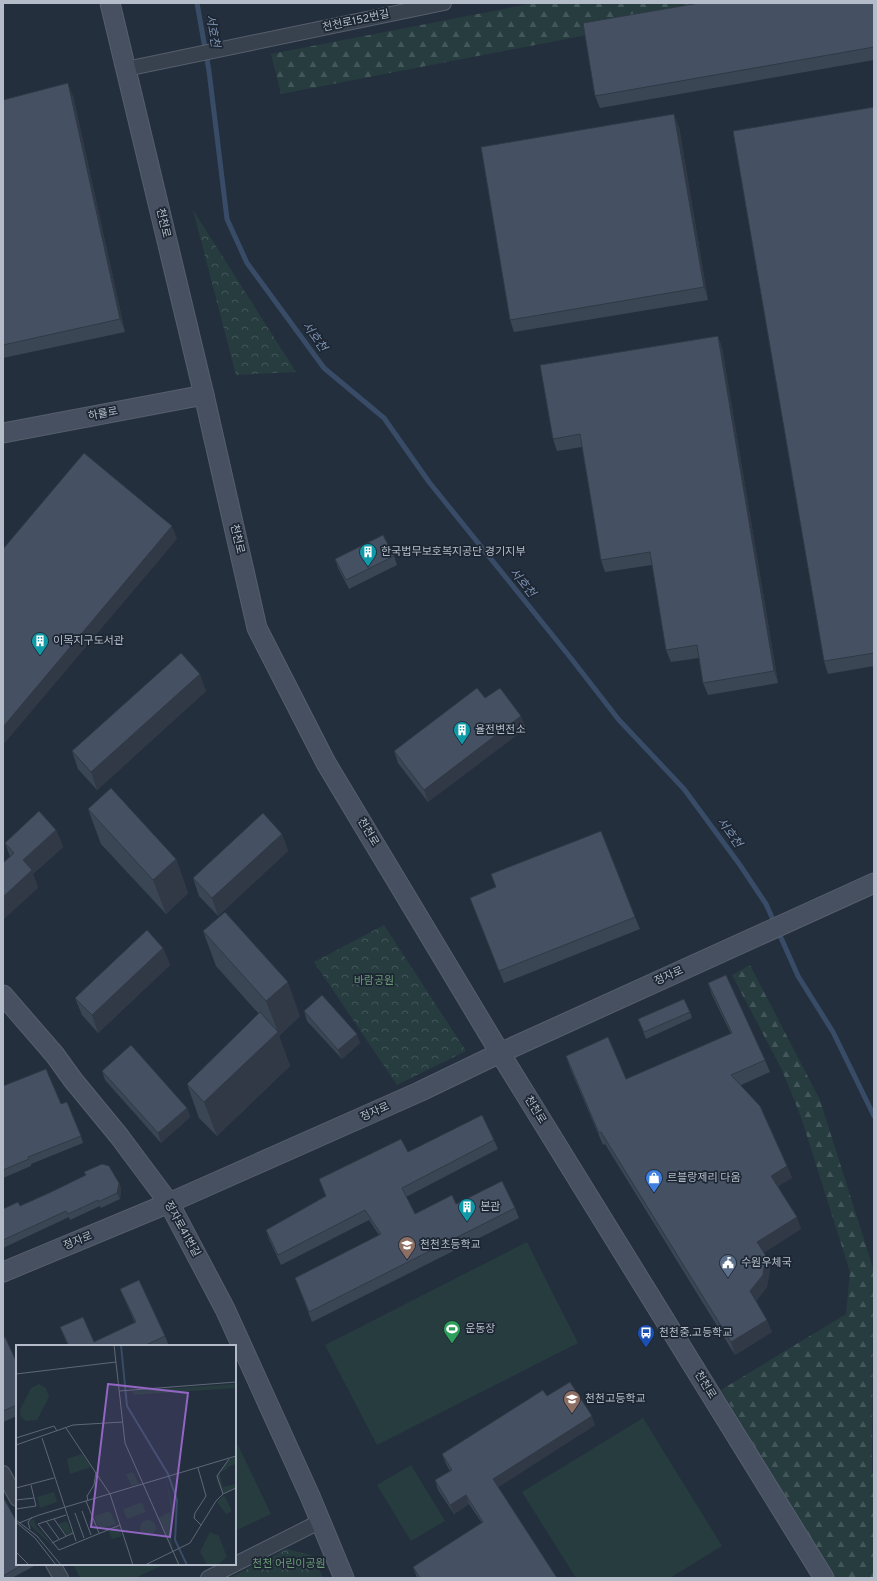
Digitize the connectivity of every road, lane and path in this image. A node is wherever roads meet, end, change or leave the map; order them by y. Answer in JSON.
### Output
{"nodes":[{"id":1,"x":110,"y":3,"type":"edge"},
{"id":2,"x":444,"y":3,"type":"edge"},
{"id":3,"x":126,"y":69,"type":"junction"},
{"id":4,"x":204,"y":395,"type":"junction"},
{"id":5,"x":3,"y":433,"type":"edge"},
{"id":6,"x":874,"y":883,"type":"edge"},
{"id":7,"x":3,"y":995,"type":"edge"},
{"id":8,"x":500,"y":1053,"type":"junction"},
{"id":9,"x":169,"y":1203,"type":"junction"},
{"id":10,"x":3,"y":1272,"type":"edge"},
{"id":11,"x":3,"y":1473,"type":"edge"},
{"id":12,"x":16,"y":1497,"type":"edge"},
{"id":13,"x":320,"y":1522,"type":"junction"},
{"id":14,"x":236,"y":1564,"type":"edge"},
{"id":15,"x":54,"y":1565,"type":"edge"},
{"id":16,"x":234,"y":1565,"type":"edge"},
{"id":17,"x":61,"y":1578,"type":"edge"},
{"id":18,"x":208,"y":1578,"type":"edge"},
{"id":19,"x":344,"y":1578,"type":"edge"},
{"id":20,"x":824,"y":1578,"type":"edge"}],
"edges":[{"from":1,"to":3,"type":"street","name":"천천로"},
{"from":2,"to":3,"type":"street","name":"천천로152번길"},
{"from":3,"to":4,"type":"street","name":"천천로"},
{"from":4,"to":5,"type":"street","name":"하률로"},
{"from":4,"to":8,"type":"street","name":"천천로"},
{"from":6,"to":8,"type":"street","name":"정자로"},
{"from":7,"to":9,"type":"street","name":"정자로41번길"},
{"from":8,"to":9,"type":"street","name":"정자로"},
{"from":8,"to":20,"type":"street","name":"천천로"},
{"from":9,"to":10,"type":"street","name":"정자로"},
{"from":9,"to":13,"type":"street","name":"정자로41번길"},
{"from":11,"to":12,"type":"street"},
{"from":13,"to":14,"type":"street"},
{"from":13,"to":19,"type":"street","name":"정자로41번길"},
{"from":15,"to":17,"type":"street"},
{"from":16,"to":18,"type":"street"}]}
